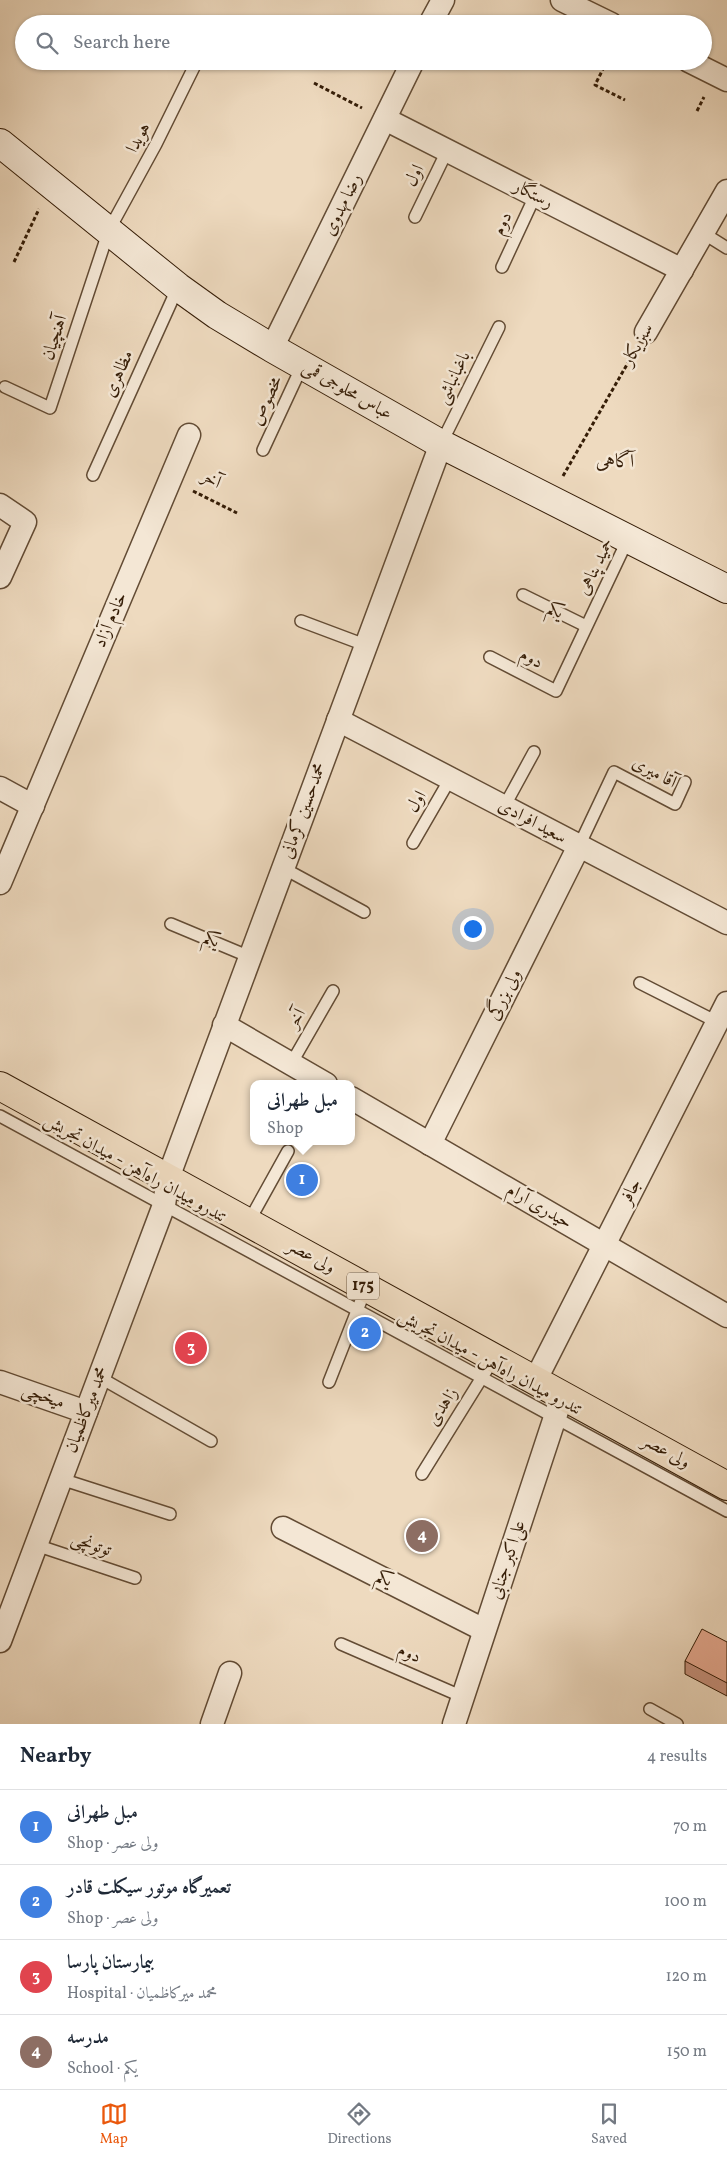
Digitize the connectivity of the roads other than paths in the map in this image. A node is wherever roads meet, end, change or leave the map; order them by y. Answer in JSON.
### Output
{"nodes":[{"id":1,"x":443,"y":0,"type":"edge"},
{"id":2,"x":562,"y":0,"type":"edge"},
{"id":3,"x":435,"y":15,"type":"edge"},
{"id":4,"x":593,"y":15,"type":"edge"},
{"id":5,"x":193,"y":70,"type":"edge"},
{"id":6,"x":409,"y":70,"type":"edge"},
{"id":7,"x":707,"y":70,"type":"edge"},
{"id":8,"x":727,"y":80,"type":"edge"},
{"id":9,"x":385,"y":119,"type":"junction"},
{"id":10,"x":0,"y":143,"type":"edge"},
{"id":11,"x":447,"y":151,"type":"junction"},
{"id":12,"x":727,"y":191,"type":"edge"},
{"id":13,"x":536,"y":196,"type":"junction"},
{"id":14,"x":414,"y":217,"type":"dead end"},
{"id":15,"x":109,"y":230,"type":"junction"},
{"id":16,"x":702,"y":233,"type":"junction"},
{"id":17,"x":727,"y":248,"type":"edge"},
{"id":18,"x":502,"y":268,"type":"dead end"},
{"id":19,"x":682,"y":270,"type":"junction"},
{"id":20,"x":178,"y":287,"type":"junction"},
{"id":21,"x":499,"y":327,"type":"dead end"},
{"id":22,"x":646,"y":332,"type":"road end"},
{"id":23,"x":272,"y":348,"type":"junction"},
{"id":24,"x":302,"y":366,"type":"junction"},
{"id":25,"x":5,"y":387,"type":"dead end"},
{"id":26,"x":189,"y":435,"type":"dead end"},
{"id":27,"x":441,"y":444,"type":"junction"},
{"id":28,"x":263,"y":450,"type":"dead end"},
{"id":29,"x":92,"y":475,"type":"dead end"},
{"id":30,"x":0,"y":505,"type":"edge"},
{"id":31,"x":628,"y":539,"type":"junction"},
{"id":32,"x":0,"y":577,"type":"edge"},
{"id":33,"x":727,"y":588,"type":"edge"},
{"id":34,"x":523,"y":596,"type":"dead end"},
{"id":35,"x":301,"y":621,"type":"dead end"},
{"id":36,"x":586,"y":626,"type":"junction"},
{"id":37,"x":366,"y":645,"type":"junction"},
{"id":38,"x":490,"y":657,"type":"dead end"},
{"id":39,"x":556,"y":692,"type":"joint"},
{"id":40,"x":338,"y":720,"type":"junction"},
{"id":41,"x":534,"y":752,"type":"dead end"},
{"id":42,"x":450,"y":779,"type":"junction"},
{"id":43,"x":685,"y":782,"type":"dead end"},
{"id":44,"x":0,"y":788,"type":"edge"},
{"id":45,"x":33,"y":806,"type":"junction"},
{"id":46,"x":504,"y":807,"type":"junction"},
{"id":47,"x":413,"y":842,"type":"dead end"},
{"id":48,"x":579,"y":846,"type":"junction"},
{"id":49,"x":283,"y":868,"type":"junction"},
{"id":50,"x":0,"y":883,"type":"edge"},
{"id":51,"x":364,"y":912,"type":"dead end"},
{"id":52,"x":727,"y":923,"type":"edge"},
{"id":53,"x":171,"y":924,"type":"dead end"},
{"id":54,"x":250,"y":957,"type":"junction"},
{"id":55,"x":640,"y":983,"type":"dead end"},
{"id":56,"x":333,"y":991,"type":"dead end"},
{"id":57,"x":722,"y":1013,"type":"edge"},
{"id":58,"x":224,"y":1025,"type":"junction"},
{"id":59,"x":291,"y":1064,"type":"junction"},
{"id":60,"x":319,"y":1080,"type":"edge"},
{"id":61,"x":0,"y":1086,"type":"edge"},
{"id":62,"x":355,"y":1100,"type":"edge"},
{"id":63,"x":0,"y":1116,"type":"edge"},
{"id":64,"x":430,"y":1144,"type":"junction"},
{"id":65,"x":288,"y":1151,"type":"dead end"},
{"id":66,"x":168,"y":1178,"type":"junction"},
{"id":67,"x":164,"y":1205,"type":"junction"},
{"id":68,"x":248,"y":1223,"type":"junction"},
{"id":69,"x":604,"y":1245,"type":"junction"},
{"id":70,"x":362,"y":1299,"type":"junction"},
{"id":71,"x":727,"y":1316,"type":"edge"},
{"id":72,"x":488,"y":1368,"type":"junction"},
{"id":73,"x":99,"y":1377,"type":"junction"},
{"id":74,"x":535,"y":1381,"type":"junction"},
{"id":75,"x":0,"y":1382,"type":"edge"},
{"id":76,"x":329,"y":1382,"type":"dead end"},
{"id":77,"x":559,"y":1407,"type":"junction"},
{"id":78,"x":86,"y":1412,"type":"junction"},
{"id":79,"x":211,"y":1441,"type":"dead end"},
{"id":80,"x":422,"y":1474,"type":"dead end"},
{"id":81,"x":61,"y":1479,"type":"junction"},
{"id":82,"x":727,"y":1486,"type":"edge"},
{"id":83,"x":727,"y":1511,"type":"edge"},
{"id":84,"x":170,"y":1514,"type":"dead end"},
{"id":85,"x":284,"y":1528,"type":"dead end"},
{"id":86,"x":36,"y":1545,"type":"junction"},
{"id":87,"x":135,"y":1578,"type":"dead end"},
{"id":88,"x":5,"y":1613,"type":"edge"},
{"id":89,"x":484,"y":1630,"type":"junction"},
{"id":90,"x":0,"y":1641,"type":"edge"},
{"id":91,"x":341,"y":1644,"type":"dead end"},
{"id":92,"x":230,"y":1673,"type":"dead end"},
{"id":93,"x":463,"y":1697,"type":"junction"},
{"id":94,"x":650,"y":1709,"type":"dead end"},
{"id":95,"x":212,"y":1724,"type":"edge"},
{"id":96,"x":454,"y":1724,"type":"edge"},
{"id":97,"x":676,"y":1724,"type":"edge"}],
"edges":[{"from":1,"to":3,"type":"street"},
{"from":2,"to":4,"type":"street"},
{"from":5,"to":15,"type":"lane","name":"هویدا"},
{"from":6,"to":9,"type":"street","name":"رضا مهدوی"},
{"from":7,"to":8,"type":"street"},
{"from":9,"to":11,"type":"street","name":"رستگار"},
{"from":9,"to":23,"type":"street","name":"رضا مهدوی"},
{"from":10,"to":15,"type":"street","name":"عباس محلوجی قمی"},
{"from":11,"to":13,"type":"street","name":"رستگار"},
{"from":11,"to":14,"type":"lane","name":"اول"},
{"from":12,"to":16,"type":"street","name":"سبزیکار"},
{"from":13,"to":18,"type":"lane","name":"دوم"},
{"from":13,"to":19,"type":"street","name":"رستگار"},
{"from":15,"to":20,"type":"street","name":"عباس محلوجی قمی"},
{"from":15,"to":25,"type":"lane","name":"آهنچیان"},
{"from":16,"to":17,"type":"lane"},
{"from":16,"to":19,"type":"street","name":"سبزیکار"},
{"from":19,"to":22,"type":"street","name":"سبزیکار"},
{"from":20,"to":23,"type":"street","name":"عباس محلوجی قمی"},
{"from":20,"to":29,"type":"lane","name":"مظاهری"},
{"from":21,"to":27,"type":"lane","name":"باغبانباشی"},
{"from":23,"to":24,"type":"street","name":"عباس محلوجی قمی"},
{"from":24,"to":27,"type":"street","name":"عباس محلوجی قمی"},
{"from":24,"to":28,"type":"lane","name":"مخصوص"},
{"from":26,"to":45,"type":"street","name":"خادم آزاد"},
{"from":27,"to":31,"type":"street","name":"عباس محلوجی قمی"},
{"from":27,"to":37,"type":"street","name":"محمدحسین کرمانی"},
{"from":30,"to":32,"type":"street"},
{"from":31,"to":33,"type":"street","name":"عباس محلوجی قمی"},
{"from":31,"to":36,"type":"lane","name":"حمید پناهی"},
{"from":34,"to":36,"type":"lane","name":"یکم"},
{"from":35,"to":37,"type":"lane"},
{"from":36,"to":39,"type":"lane","name":"حمید پناهی"},
{"from":37,"to":40,"type":"street","name":"محمدحسین کرمانی"},
{"from":38,"to":39,"type":"lane","name":"دوم"},
{"from":40,"to":42,"type":"street","name":"سعید افرادی"},
{"from":40,"to":49,"type":"street","name":"محمدحسین کرمانی"},
{"from":41,"to":46,"type":"lane"},
{"from":42,"to":46,"type":"street","name":"سعید افرادی"},
{"from":42,"to":47,"type":"lane","name":"اول"},
{"from":43,"to":48,"type":"lane","name":"آقا میری"},
{"from":44,"to":45,"type":"street"},
{"from":45,"to":50,"type":"street","name":"خادم آزاد"},
{"from":46,"to":48,"type":"street","name":"سعید افرادی"},
{"from":48,"to":52,"type":"street","name":"سعید افرادی"},
{"from":48,"to":64,"type":"street","name":"ولی بزرگی"},
{"from":49,"to":51,"type":"lane"},
{"from":49,"to":54,"type":"street","name":"محمدحسین کرمانی"},
{"from":53,"to":54,"type":"lane","name":"یکم"},
{"from":54,"to":58,"type":"street","name":"محمدحسین کرمانی"},
{"from":55,"to":57,"type":"lane"},
{"from":56,"to":59,"type":"lane","name":"آخر"},
{"from":57,"to":69,"type":"street","name":"جافر"},
{"from":58,"to":59,"type":"street"},
{"from":58,"to":66,"type":"street","name":"محمدحسین کرمانی"},
{"from":59,"to":60,"type":"street"},
{"from":61,"to":66,"type":"main road","name":"ولی عصر","number":"175"},
{"from":62,"to":64,"type":"street","name":"حیدری آرام"},
{"from":63,"to":67,"type":"lane","name":"تندرو میدان راه‌آهن - میدان تجریش"},
{"from":64,"to":69,"type":"street","name":"حیدری آرام"},
{"from":65,"to":68,"type":"lane"},
{"from":66,"to":67,"type":"street","name":"محمد میرکاظمیان"},
{"from":66,"to":68,"type":"main road","name":"ولی عصر","number":"175"},
{"from":67,"to":70,"type":"lane","name":"تندرو میدان راه‌آهن - میدان تجریش"},
{"from":67,"to":73,"type":"street","name":"محمد میرکاظمیان"},
{"from":68,"to":70,"type":"main road","name":"ولی عصر","number":"175"},
{"from":69,"to":71,"type":"street","name":"حیدری آرام"},
{"from":69,"to":74,"type":"street","name":"جافر"},
{"from":70,"to":72,"type":"main road","name":"ولی عصر","number":"175"},
{"from":70,"to":76,"type":"lane"},
{"from":72,"to":74,"type":"main road","name":"ولی عصر","number":"175"},
{"from":72,"to":77,"type":"lane","name":"تندرو میدان راه‌آهن - میدان تجریش"},
{"from":72,"to":80,"type":"lane","name":"زاهدی"},
{"from":73,"to":78,"type":"street","name":"محمد میرکاظمیان"},
{"from":73,"to":79,"type":"lane"},
{"from":74,"to":77,"type":"main road","name":"ولی عصر","number":"175"},
{"from":75,"to":78,"type":"street","name":"میخچی"},
{"from":77,"to":82,"type":"main road","name":"ولی عصر","number":"175"},
{"from":77,"to":83,"type":"lane","name":"تندرو میدان راه‌آهن - میدان تجریش"},
{"from":77,"to":89,"type":"street","name":"علی‌اکبر جنابی"},
{"from":78,"to":81,"type":"street","name":"محمد میرکاظمیان"},
{"from":81,"to":84,"type":"lane"},
{"from":81,"to":86,"type":"street","name":"محمد میرکاظمیان"},
{"from":85,"to":89,"type":"street","name":"یکم"},
{"from":86,"to":87,"type":"lane","name":"توتونچی"},
{"from":86,"to":88,"type":"street","name":"محمد میرکاظمیان"},
{"from":88,"to":90,"type":"street","name":"محمد میرکاظمیان"},
{"from":89,"to":93,"type":"street","name":"علی‌اکبر جنابی"},
{"from":91,"to":93,"type":"lane","name":"دوم"},
{"from":92,"to":95,"type":"street"},
{"from":93,"to":96,"type":"street","name":"علی‌اکبر جنابی"},
{"from":94,"to":97,"type":"lane"}]}
